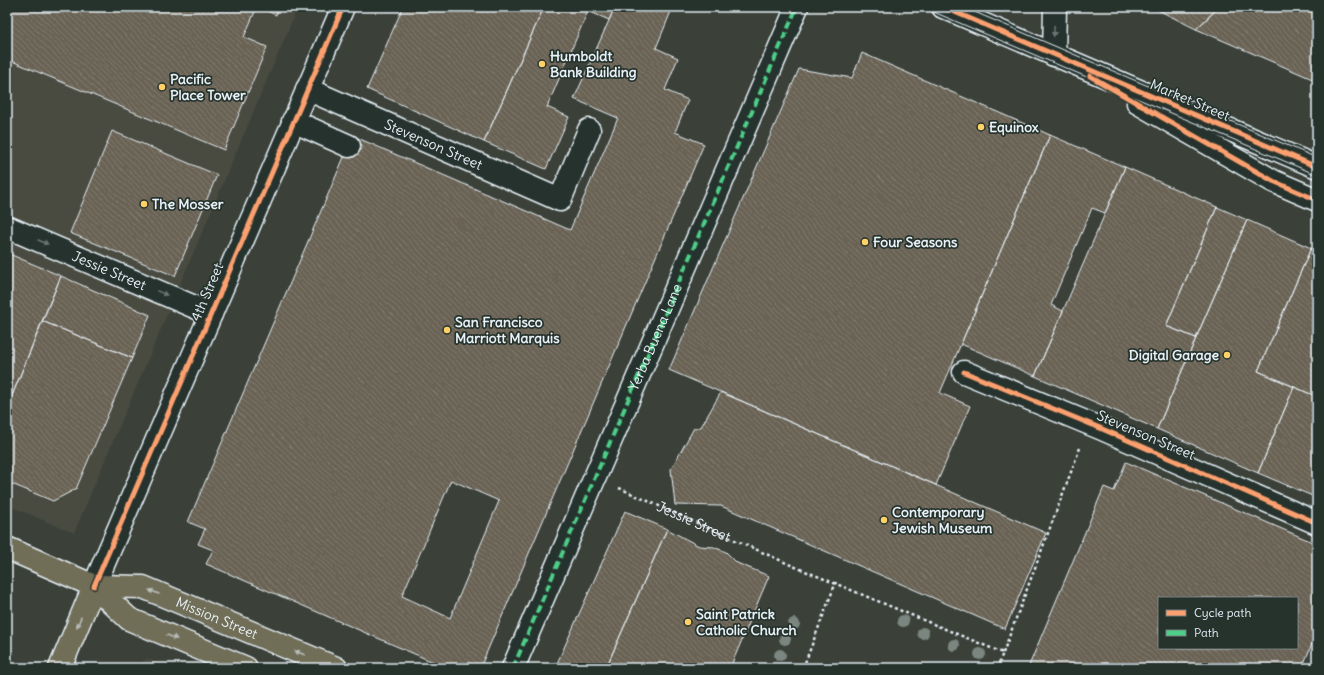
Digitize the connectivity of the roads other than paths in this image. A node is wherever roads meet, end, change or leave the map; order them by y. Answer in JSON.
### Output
{"nodes":[{"id":1,"x":343,"y":7,"type":"edge"},
{"id":2,"x":797,"y":7,"type":"edge"},
{"id":3,"x":943,"y":7,"type":"edge"},
{"id":4,"x":1055,"y":7,"type":"edge"},
{"id":5,"x":1054,"y":54,"type":"junction"},
{"id":6,"x":307,"y":89,"type":"junction"},
{"id":7,"x":293,"y":121,"type":"junction"},
{"id":8,"x":589,"y":130,"type":"dead end"},
{"id":9,"x":349,"y":146,"type":"dead end"},
{"id":10,"x":1317,"y":167,"type":"edge"},
{"id":11,"x":1317,"y":200,"type":"edge"},
{"id":12,"x":7,"y":227,"type":"edge"},
{"id":13,"x":211,"y":314,"type":"junction"},
{"id":14,"x":964,"y":372,"type":"dead end"},
{"id":15,"x":1317,"y":522,"type":"edge"},
{"id":16,"x":7,"y":548,"type":"edge"},
{"id":17,"x":94,"y":586,"type":"junction"},
{"id":18,"x":60,"y":668,"type":"edge"},
{"id":19,"x":246,"y":668,"type":"edge"},
{"id":20,"x":336,"y":668,"type":"edge"},
{"id":21,"x":513,"y":668,"type":"edge"}],
"edges":[{"from":1,"to":6,"type":"street","name":"4th Street"},
{"from":2,"to":21,"type":"street","name":"Yerba Buena Lane"},
{"from":3,"to":5,"type":"street","name":"Market Street"},
{"from":4,"to":5,"type":"street","one_way":true},
{"from":5,"to":10,"type":"street","name":"Market Street"},
{"from":5,"to":11,"type":"street","name":"Market Street"},
{"from":6,"to":7,"type":"street","name":"4th Street"},
{"from":6,"to":8,"type":"street","name":"Stevenson Street"},
{"from":7,"to":9,"type":"street"},
{"from":7,"to":13,"type":"street","name":"4th Street"},
{"from":12,"to":13,"type":"street","name":"Jessie Street","one_way":true},
{"from":13,"to":17,"type":"street","name":"4th Street"},
{"from":14,"to":15,"type":"street","name":"Stevenson Street"},
{"from":16,"to":17,"type":"main road","name":"Mission Street"},
{"from":17,"to":18,"type":"main road","name":"4th Street","one_way":true},
{"from":17,"to":19,"type":"main road","name":"Mission Street","one_way":true},
{"from":20,"to":17,"type":"main road","name":"Mission Street","one_way":true}]}
